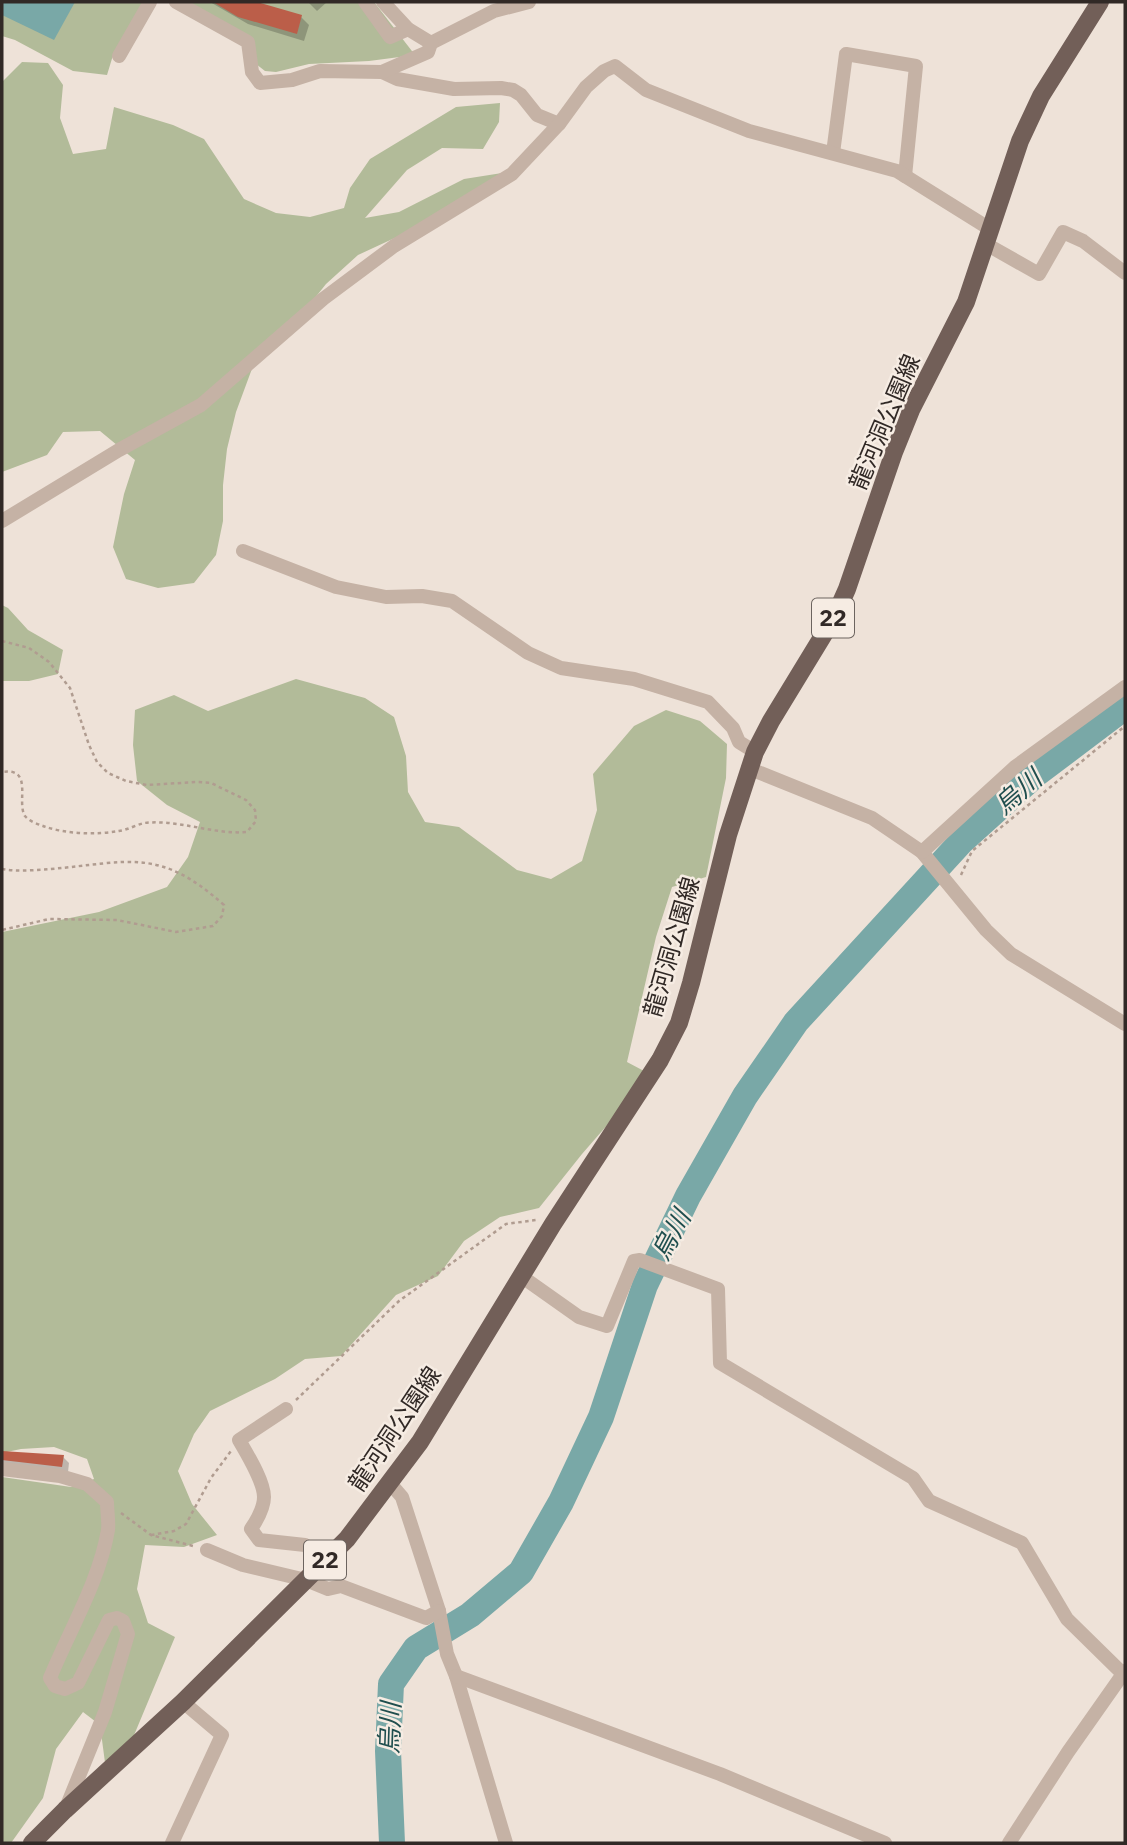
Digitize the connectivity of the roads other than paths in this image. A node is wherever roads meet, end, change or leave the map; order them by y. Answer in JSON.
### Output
{"nodes":[{"id":1,"x":149,"y":2,"type":"edge"},
{"id":2,"x":176,"y":2,"type":"edge"},
{"id":3,"x":365,"y":2,"type":"edge"},
{"id":4,"x":383,"y":2,"type":"edge"},
{"id":5,"x":529,"y":2,"type":"edge"},
{"id":6,"x":1100,"y":2,"type":"edge"},
{"id":7,"x":408,"y":29,"type":"junction"},
{"id":8,"x":431,"y":43,"type":"junction"},
{"id":9,"x":119,"y":56,"type":"dead end"},
{"id":10,"x":382,"y":72,"type":"junction"},
{"id":11,"x":559,"y":124,"type":"junction"},
{"id":12,"x":833,"y":153,"type":"junction"},
{"id":13,"x":905,"y":176,"type":"junction"},
{"id":14,"x":988,"y":237,"type":"junction"},
{"id":15,"x":1125,"y":273,"type":"edge"},
{"id":16,"x":2,"y":521,"type":"edge"},
{"id":17,"x":243,"y":551,"type":"dead end"},
{"id":18,"x":1125,"y":687,"type":"edge"},
{"id":19,"x":752,"y":760,"type":"junction"},
{"id":20,"x":924,"y":854,"type":"junction"},
{"id":21,"x":1125,"y":1024,"type":"edge"},
{"id":22,"x":521,"y":1276,"type":"junction"},
{"id":23,"x":286,"y":1409,"type":"road end"},
{"id":24,"x":2,"y":1469,"type":"edge"},
{"id":25,"x":389,"y":1482,"type":"junction"},
{"id":26,"x":207,"y":1550,"type":"road end"},
{"id":27,"x":324,"y":1561,"type":"junction"},
{"id":28,"x":306,"y":1580,"type":"junction"},
{"id":29,"x":439,"y":1611,"type":"junction"},
{"id":30,"x":1124,"y":1672,"type":"edge"},
{"id":31,"x":456,"y":1676,"type":"junction"},
{"id":32,"x":183,"y":1702,"type":"junction"},
{"id":33,"x":65,"y":1810,"type":"junction"},
{"id":34,"x":32,"y":1843,"type":"edge"},
{"id":35,"x":172,"y":1843,"type":"edge"},
{"id":36,"x":506,"y":1843,"type":"edge"},
{"id":37,"x":885,"y":1843,"type":"edge"},
{"id":38,"x":1009,"y":1843,"type":"edge"}],
"edges":[{"from":1,"to":9,"type":"street"},
{"from":2,"to":10,"type":"street"},
{"from":3,"to":7,"type":"street"},
{"from":4,"to":7,"type":"street"},
{"from":5,"to":8,"type":"street"},
{"from":6,"to":14,"type":"main road","name":"龍河洞公園線","number":"22"},
{"from":7,"to":8,"type":"street"},
{"from":8,"to":10,"type":"street"},
{"from":10,"to":11,"type":"street"},
{"from":11,"to":12,"type":"street"},
{"from":11,"to":16,"type":"street"},
{"from":12,"to":13,"type":"street"},
{"from":12,"to":13,"type":"street"},
{"from":13,"to":14,"type":"street"},
{"from":14,"to":15,"type":"street"},
{"from":14,"to":19,"type":"main road","name":"龍河洞公園線","number":"22"},
{"from":17,"to":19,"type":"street"},
{"from":18,"to":20,"type":"street"},
{"from":19,"to":20,"type":"street"},
{"from":19,"to":22,"type":"main road","name":"龍河洞公園線","number":"22"},
{"from":20,"to":21,"type":"street"},
{"from":22,"to":25,"type":"main road","name":"龍河洞公園線","number":"22"},
{"from":22,"to":30,"type":"street"},
{"from":23,"to":27,"type":"street"},
{"from":24,"to":33,"type":"street"},
{"from":25,"to":27,"type":"main road","name":"龍河洞公園線","number":"22"},
{"from":25,"to":29,"type":"street"},
{"from":26,"to":28,"type":"street"},
{"from":27,"to":28,"type":"main road","name":"龍河洞公園線","number":"22"},
{"from":28,"to":29,"type":"street"},
{"from":28,"to":32,"type":"main road","name":"龍河洞公園線","number":"22"},
{"from":29,"to":31,"type":"street"},
{"from":30,"to":38,"type":"street"},
{"from":31,"to":36,"type":"street"},
{"from":31,"to":37,"type":"street"},
{"from":32,"to":33,"type":"main road","name":"龍河洞公園線","number":"22"},
{"from":32,"to":35,"type":"street"},
{"from":33,"to":34,"type":"main road","name":"龍河洞公園線","number":"22"}]}
